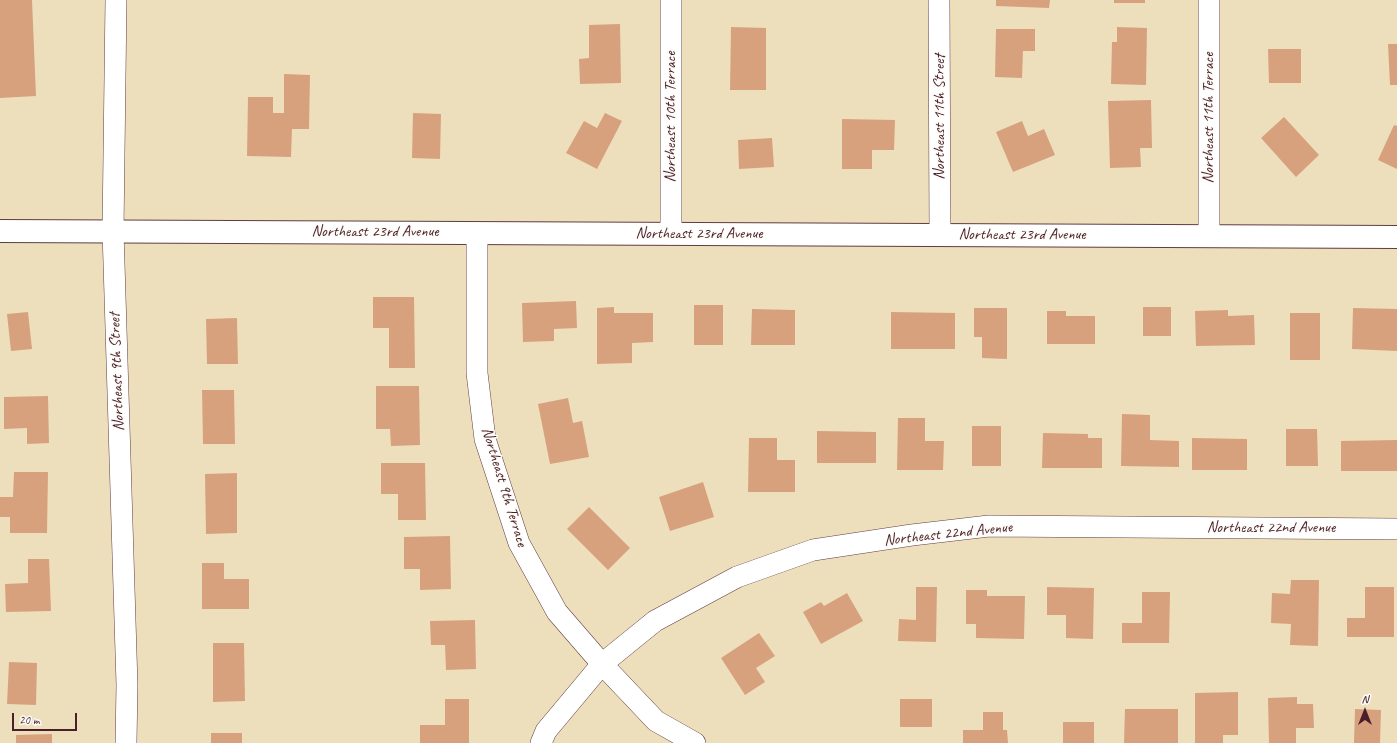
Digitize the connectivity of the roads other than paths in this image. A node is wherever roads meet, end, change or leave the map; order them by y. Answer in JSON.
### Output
{"nodes":[{"id":1,"x":116,"y":0,"type":"edge"},
{"id":2,"x":671,"y":0,"type":"edge"},
{"id":3,"x":939,"y":0,"type":"edge"},
{"id":4,"x":1209,"y":0,"type":"edge"},
{"id":5,"x":0,"y":231,"type":"edge"},
{"id":6,"x":113,"y":231,"type":"junction"},
{"id":7,"x":477,"y":233,"type":"junction"},
{"id":8,"x":671,"y":234,"type":"junction"},
{"id":9,"x":940,"y":234,"type":"junction"},
{"id":10,"x":1209,"y":236,"type":"junction"},
{"id":11,"x":1397,"y":237,"type":"edge"},
{"id":12,"x":1397,"y":529,"type":"edge"},
{"id":13,"x":602,"y":664,"type":"junction"},
{"id":14,"x":126,"y":743,"type":"edge"},
{"id":15,"x":541,"y":743,"type":"edge"},
{"id":16,"x":695,"y":743,"type":"edge"}],
"edges":[{"from":1,"to":6,"type":"street","name":"Northeast 9th Street"},
{"from":2,"to":8,"type":"street","name":"Northeast 10th Terrace"},
{"from":3,"to":9,"type":"street","name":"Northeast 11th Street"},
{"from":4,"to":10,"type":"street","name":"Northeast 11th Terrace"},
{"from":5,"to":6,"type":"main road","name":"Northeast 23rd Avenue"},
{"from":6,"to":7,"type":"main road","name":"Northeast 23rd Avenue"},
{"from":6,"to":14,"type":"street","name":"Northeast 9th Street"},
{"from":7,"to":8,"type":"main road","name":"Northeast 23rd Avenue"},
{"from":7,"to":13,"type":"street","name":"Northeast 9th Terrace"},
{"from":8,"to":9,"type":"main road","name":"Northeast 23rd Avenue"},
{"from":9,"to":10,"type":"main road","name":"Northeast 23rd Avenue"},
{"from":10,"to":11,"type":"main road","name":"Northeast 23rd Avenue"},
{"from":12,"to":13,"type":"street","name":"Northeast 22nd Avenue"},
{"from":13,"to":15,"type":"street"},
{"from":13,"to":16,"type":"street","name":"Northeast 9th Terrace"}]}
